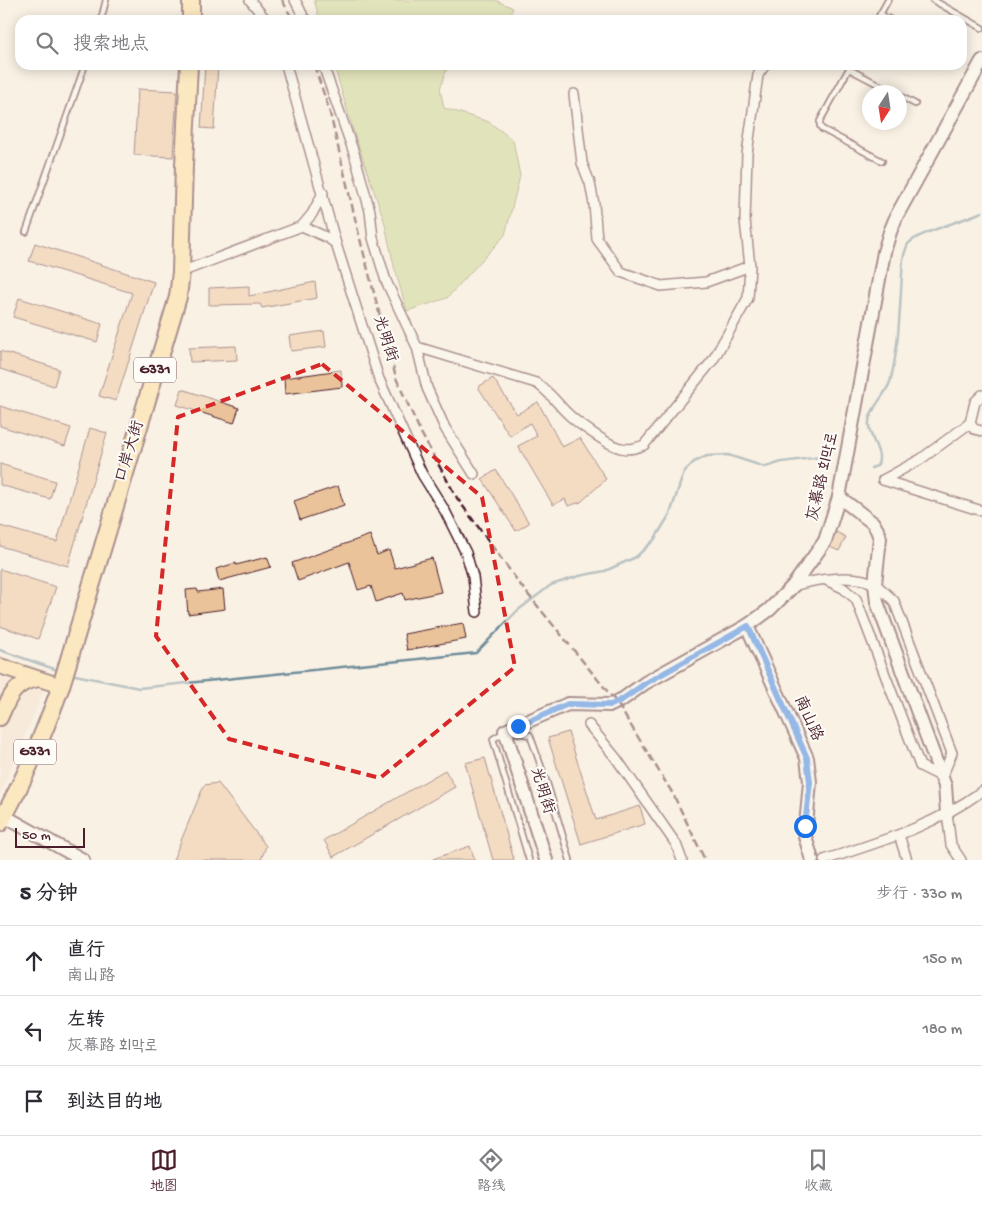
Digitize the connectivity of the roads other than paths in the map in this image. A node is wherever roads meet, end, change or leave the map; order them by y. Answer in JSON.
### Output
{"nodes":[{"id":1,"x":106,"y":0,"type":"edge"},
{"id":2,"x":191,"y":0,"type":"edge"},
{"id":3,"x":250,"y":0,"type":"edge"},
{"id":4,"x":295,"y":0,"type":"edge"},
{"id":5,"x":888,"y":0,"type":"edge"},
{"id":6,"x":933,"y":0,"type":"edge"},
{"id":7,"x":880,"y":14,"type":"edge"},
{"id":8,"x":102,"y":15,"type":"edge"},
{"id":9,"x":191,"y":15,"type":"edge"},
{"id":10,"x":262,"y":15,"type":"edge"},
{"id":11,"x":302,"y":15,"type":"edge"},
{"id":12,"x":959,"y":15,"type":"edge"},
{"id":13,"x":967,"y":19,"type":"edge"},
{"id":14,"x":982,"y":28,"type":"edge"},
{"id":15,"x":982,"y":61,"type":"edge"},
{"id":16,"x":83,"y":70,"type":"edge"},
{"id":17,"x":189,"y":70,"type":"edge"},
{"id":18,"x":287,"y":70,"type":"edge"},
{"id":19,"x":325,"y":70,"type":"edge"},
{"id":20,"x":762,"y":70,"type":"edge"},
{"id":21,"x":848,"y":70,"type":"edge"},
{"id":22,"x":855,"y":70,"type":"edge"},
{"id":23,"x":881,"y":85,"type":"edge"},
{"id":24,"x":574,"y":94,"type":"dead end"},
{"id":25,"x":907,"y":100,"type":"edge"},
{"id":26,"x":915,"y":104,"type":"dead end"},
{"id":27,"x":882,"y":161,"type":"dead end"},
{"id":28,"x":323,"y":193,"type":"junction"},
{"id":29,"x":302,"y":226,"type":"junction"},
{"id":30,"x":26,"y":232,"type":"dead end"},
{"id":31,"x":336,"y":244,"type":"junction"},
{"id":32,"x":750,"y":266,"type":"junction"},
{"id":33,"x":181,"y":272,"type":"junction"},
{"id":34,"x":417,"y":347,"type":"junction"},
{"id":35,"x":982,"y":394,"type":"edge"},
{"id":36,"x":970,"y":423,"type":"junction"},
{"id":37,"x":982,"y":431,"type":"edge"},
{"id":38,"x":474,"y":474,"type":"dead end"},
{"id":39,"x":839,"y":497,"type":"junction"},
{"id":40,"x":982,"y":511,"type":"edge"},
{"id":41,"x":826,"y":580,"type":"junction"},
{"id":42,"x":875,"y":584,"type":"junction"},
{"id":43,"x":793,"y":586,"type":"junction"},
{"id":44,"x":477,"y":612,"type":"dead end"},
{"id":45,"x":748,"y":626,"type":"junction"},
{"id":46,"x":0,"y":666,"type":"edge"},
{"id":47,"x":64,"y":677,"type":"junction"},
{"id":48,"x":41,"y":679,"type":"junction"},
{"id":49,"x":0,"y":718,"type":"edge"},
{"id":50,"x":589,"y":725,"type":"dead end"},
{"id":51,"x":505,"y":731,"type":"junction"},
{"id":52,"x":942,"y":777,"type":"junction"},
{"id":53,"x":982,"y":791,"type":"edge"},
{"id":54,"x":947,"y":813,"type":"junction"},
{"id":55,"x":2,"y":820,"type":"edge"},
{"id":56,"x":899,"y":835,"type":"junction"},
{"id":57,"x":83,"y":860,"type":"edge"},
{"id":58,"x":529,"y":860,"type":"edge"},
{"id":59,"x":546,"y":860,"type":"edge"},
{"id":60,"x":570,"y":860,"type":"edge"},
{"id":61,"x":682,"y":860,"type":"edge"},
{"id":62,"x":812,"y":860,"type":"edge"},
{"id":63,"x":824,"y":860,"type":"edge"},
{"id":64,"x":906,"y":860,"type":"edge"},
{"id":65,"x":961,"y":860,"type":"edge"}],
"edges":[{"from":1,"to":8,"type":"lane"},
{"from":2,"to":9,"type":"highway"},
{"from":3,"to":10,"type":"street"},
{"from":4,"to":11,"type":"street"},
{"from":5,"to":7,"type":"lane"},
{"from":6,"to":12,"type":"lane"},
{"from":13,"to":14,"type":"lane"},
{"from":15,"to":39,"type":"street","name":"灰幕路 회막로"},
{"from":16,"to":30,"type":"lane"},
{"from":17,"to":33,"type":"highway","name":"口岸大街","number":"G331"},
{"from":18,"to":28,"type":"street","name":"光明街"},
{"from":19,"to":34,"type":"street"},
{"from":20,"to":32,"type":"street"},
{"from":21,"to":27,"type":"lane"},
{"from":22,"to":23,"type":"lane"},
{"from":24,"to":32,"type":"street"},
{"from":25,"to":26,"type":"lane"},
{"from":28,"to":29,"type":"street"},
{"from":28,"to":31,"type":"street","name":"光明街"},
{"from":29,"to":31,"type":"street"},
{"from":29,"to":33,"type":"street"},
{"from":31,"to":44,"type":"street","name":"光明街"},
{"from":32,"to":34,"type":"street"},
{"from":33,"to":47,"type":"highway","name":"口岸大街","number":"G331"},
{"from":34,"to":38,"type":"street"},
{"from":35,"to":36,"type":"street"},
{"from":36,"to":37,"type":"street"},
{"from":36,"to":40,"type":"street"},
{"from":39,"to":42,"type":"street"},
{"from":39,"to":43,"type":"street","name":"灰幕路 회막로"},
{"from":41,"to":42,"type":"street"},
{"from":41,"to":43,"type":"street"},
{"from":41,"to":52,"type":"street"},
{"from":42,"to":52,"type":"street"},
{"from":43,"to":45,"type":"street","name":"灰幕路 회막로"},
{"from":45,"to":51,"type":"street","name":"灰幕路 회막로"},
{"from":45,"to":62,"type":"street","name":"南山路"},
{"from":46,"to":48,"type":"main road"},
{"from":47,"to":48,"type":"main road"},
{"from":47,"to":55,"type":"highway","name":"口岸大街","number":"G331"},
{"from":48,"to":49,"type":"main road"},
{"from":50,"to":61,"type":"street"},
{"from":51,"to":58,"type":"lane"},
{"from":51,"to":59,"type":"street","name":"光明街"},
{"from":51,"to":60,"type":"lane"},
{"from":52,"to":54,"type":"street"},
{"from":53,"to":54,"type":"street"},
{"from":54,"to":56,"type":"street"},
{"from":54,"to":65,"type":"street"},
{"from":55,"to":57,"type":"street"},
{"from":56,"to":63,"type":"street"},
{"from":56,"to":64,"type":"street"}]}
